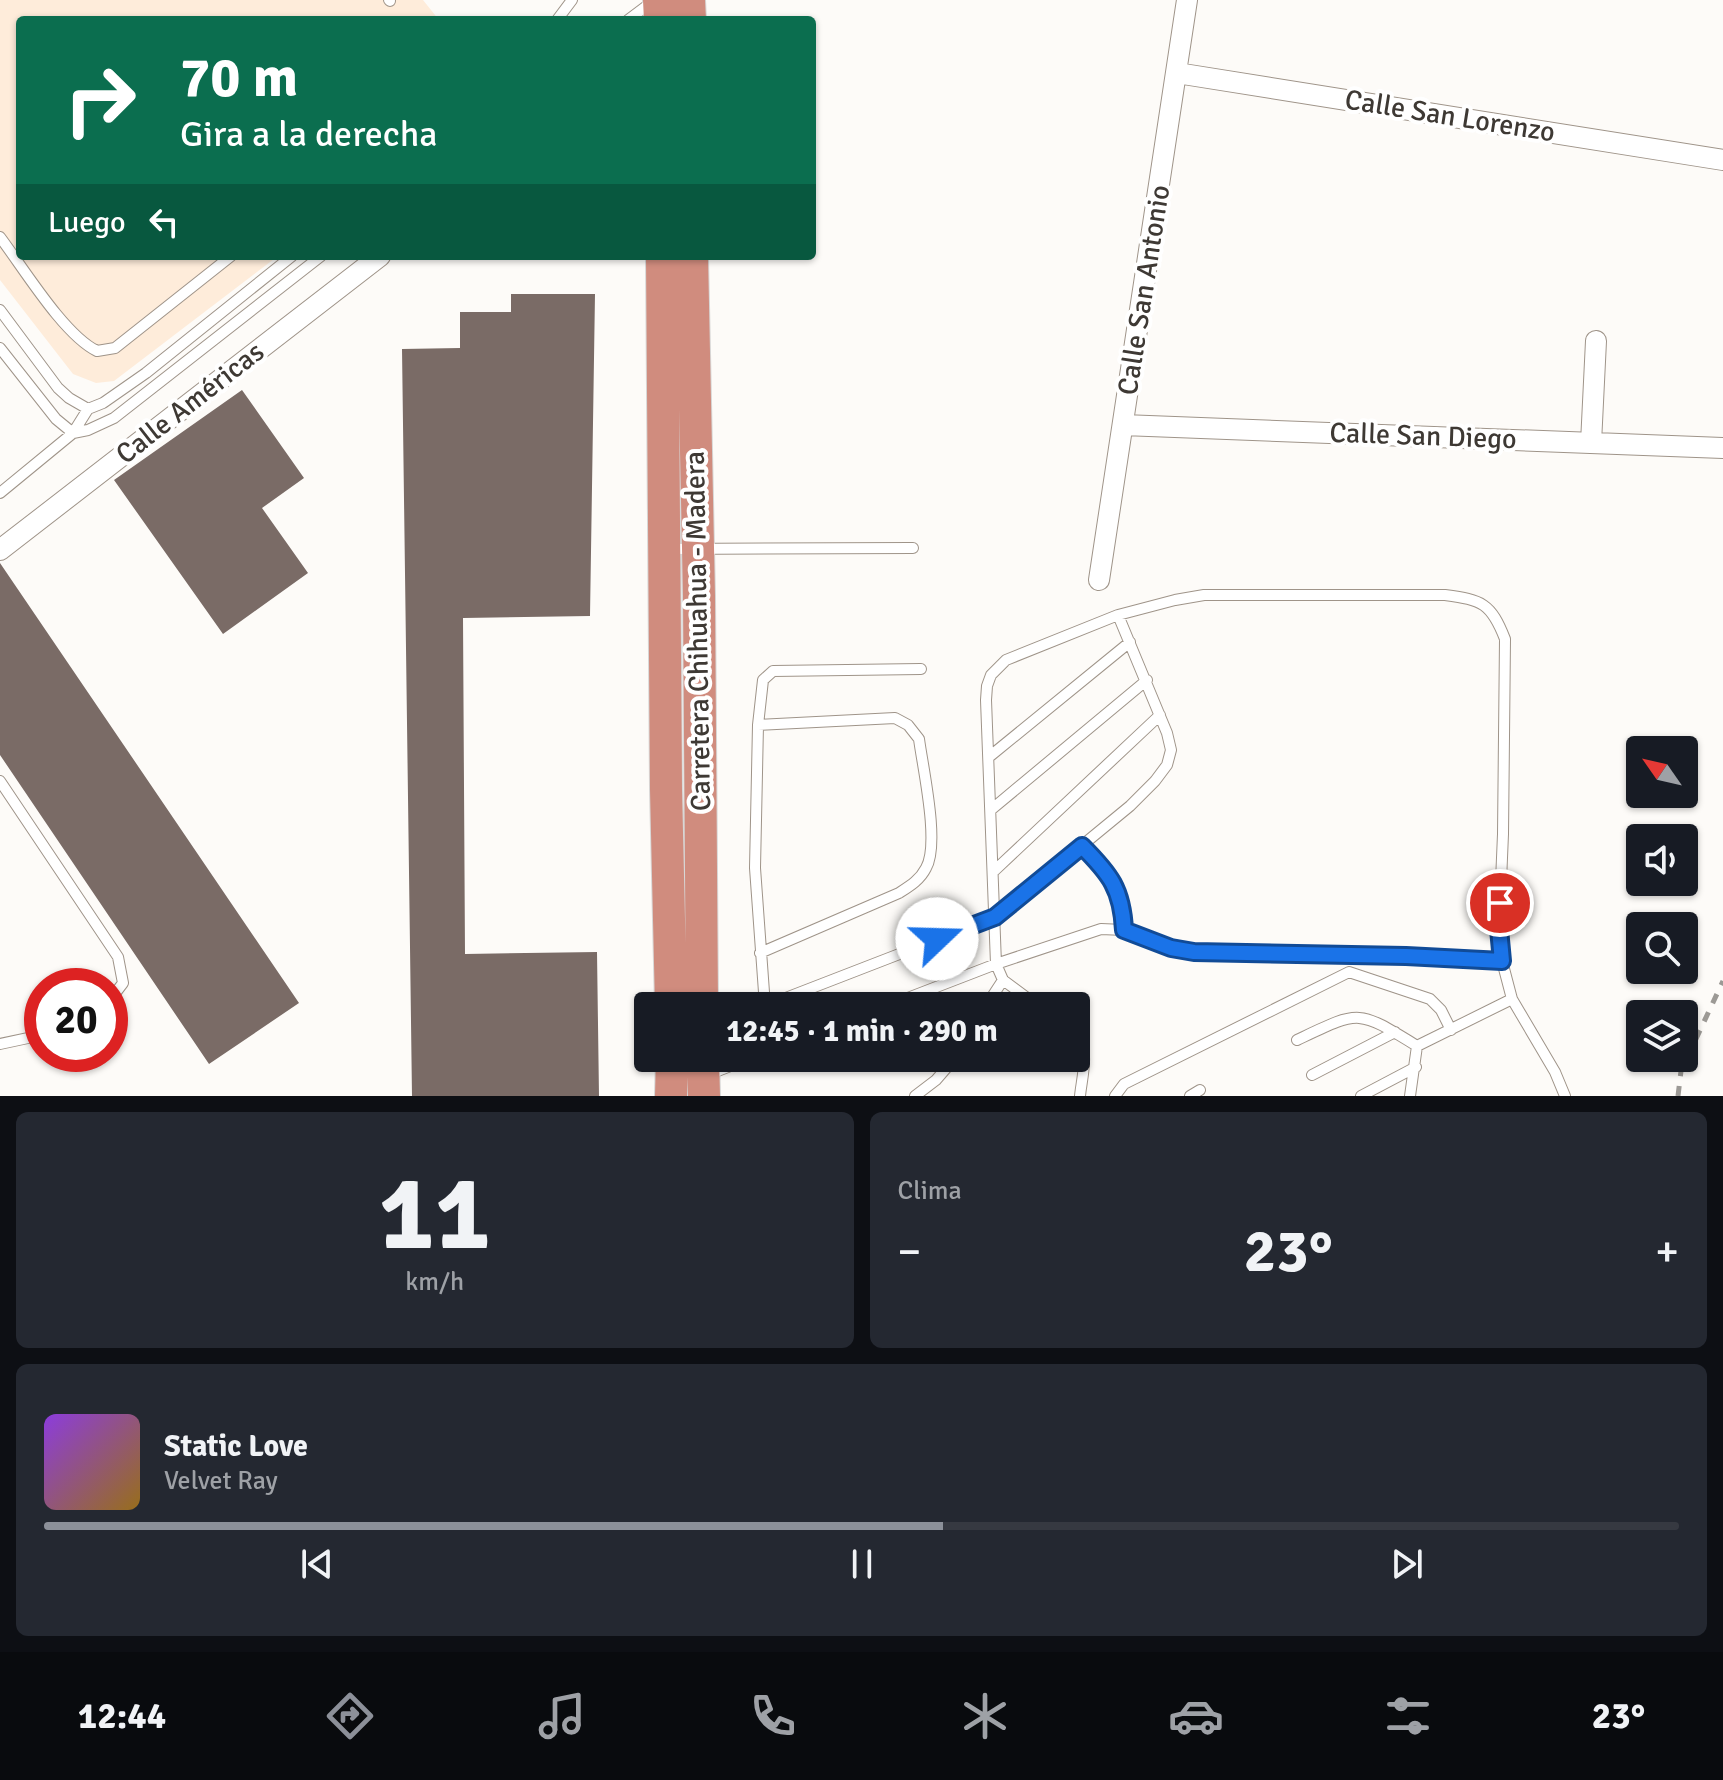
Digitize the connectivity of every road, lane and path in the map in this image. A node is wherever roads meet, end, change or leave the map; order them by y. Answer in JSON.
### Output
{"nodes":[{"id":1,"x":657,"y":0,"type":"edge"},
{"id":2,"x":1187,"y":0,"type":"edge"},
{"id":3,"x":683,"y":15,"type":"edge"},
{"id":4,"x":634,"y":16,"type":"edge"},
{"id":5,"x":1177,"y":73,"type":"junction"},
{"id":6,"x":1723,"y":160,"type":"edge"},
{"id":7,"x":0,"y":237,"type":"edge"},
{"id":8,"x":16,"y":259,"type":"edge"},
{"id":9,"x":17,"y":260,"type":"edge"},
{"id":10,"x":226,"y":260,"type":"edge"},
{"id":11,"x":287,"y":260,"type":"edge"},
{"id":12,"x":316,"y":260,"type":"edge"},
{"id":13,"x":375,"y":260,"type":"edge"},
{"id":14,"x":662,"y":260,"type":"edge"},
{"id":15,"x":692,"y":260,"type":"edge"},
{"id":16,"x":0,"y":310,"type":"edge"},
{"id":17,"x":1596,"y":341,"type":"dead end"},
{"id":18,"x":0,"y":348,"type":"edge"},
{"id":19,"x":88,"y":409,"type":"junction"},
{"id":20,"x":1123,"y":425,"type":"junction"},
{"id":21,"x":73,"y":433,"type":"junction"},
{"id":22,"x":1591,"y":443,"type":"junction"},
{"id":23,"x":1723,"y":448,"type":"edge"},
{"id":24,"x":0,"y":493,"type":"edge"},
{"id":25,"x":698,"y":548,"type":"junction"},
{"id":26,"x":913,"y":548,"type":"dead end"},
{"id":27,"x":666,"y":549,"type":"junction"},
{"id":28,"x":0,"y":550,"type":"edge"},
{"id":29,"x":1099,"y":580,"type":"dead end"},
{"id":30,"x":1118,"y":615,"type":"junction"},
{"id":31,"x":1130,"y":642,"type":"junction"},
{"id":32,"x":921,"y":669,"type":"dead end"},
{"id":33,"x":1147,"y":680,"type":"junction"},
{"id":34,"x":1160,"y":715,"type":"junction"},
{"id":35,"x":700,"y":723,"type":"junction"},
{"id":36,"x":758,"y":725,"type":"junction"},
{"id":37,"x":666,"y":734,"type":"junction"},
{"id":38,"x":989,"y":757,"type":"junction"},
{"id":39,"x":0,"y":781,"type":"edge"},
{"id":40,"x":666,"y":789,"type":"junction"},
{"id":41,"x":700,"y":790,"type":"junction"},
{"id":42,"x":992,"y":809,"type":"junction"},
{"id":43,"x":1082,"y":846,"type":"junction"},
{"id":44,"x":993,"y":872,"type":"junction"},
{"id":45,"x":995,"y":917,"type":"junction"},
{"id":46,"x":1124,"y":930,"type":"junction"},
{"id":47,"x":760,"y":953,"type":"junction"},
{"id":48,"x":1502,"y":961,"type":"junction"},
{"id":49,"x":996,"y":964,"type":"junction"},
{"id":50,"x":120,"y":968,"type":"edge"},
{"id":51,"x":1003,"y":980,"type":"junction"},
{"id":52,"x":671,"y":992,"type":"edge"},
{"id":53,"x":702,"y":992,"type":"edge"},
{"id":54,"x":764,"y":992,"type":"edge"},
{"id":55,"x":801,"y":992,"type":"edge"},
{"id":56,"x":923,"y":992,"type":"edge"},
{"id":57,"x":995,"y":992,"type":"edge"},
{"id":58,"x":1019,"y":992,"type":"edge"},
{"id":59,"x":1512,"y":999,"type":"junction"},
{"id":60,"x":1451,"y":1030,"type":"junction"},
{"id":61,"x":1395,"y":1032,"type":"junction"},
{"id":62,"x":24,"y":1039,"type":"edge"},
{"id":63,"x":1297,"y":1040,"type":"dead end"},
{"id":64,"x":0,"y":1044,"type":"edge"},
{"id":65,"x":1417,"y":1046,"type":"junction"},
{"id":66,"x":1416,"y":1067,"type":"junction"},
{"id":67,"x":710,"y":1072,"type":"edge"},
{"id":68,"x":943,"y":1072,"type":"edge"},
{"id":69,"x":1082,"y":1072,"type":"edge"},
{"id":70,"x":1312,"y":1075,"type":"dead end"},
{"id":71,"x":687,"y":1080,"type":"edge"},
{"id":72,"x":1200,"y":1090,"type":"dead end"},
{"id":73,"x":915,"y":1096,"type":"edge"},
{"id":74,"x":1080,"y":1096,"type":"edge"},
{"id":75,"x":1115,"y":1096,"type":"edge"},
{"id":76,"x":1190,"y":1096,"type":"edge"},
{"id":77,"x":1361,"y":1096,"type":"edge"},
{"id":78,"x":1410,"y":1096,"type":"edge"},
{"id":79,"x":1565,"y":1096,"type":"edge"}],
"edges":[{"from":1,"to":3,"type":"highway"},
{"from":1,"to":4,"type":"lane"},
{"from":2,"to":5,"type":"street","name":"Calle San Antonio"},
{"from":5,"to":6,"type":"street","name":"Calle San Lorenzo"},
{"from":5,"to":20,"type":"street","name":"Calle San Antonio"},
{"from":7,"to":8,"type":"lane"},
{"from":9,"to":10,"type":"lane"},
{"from":11,"to":19,"type":"lane"},
{"from":12,"to":21,"type":"lane"},
{"from":13,"to":28,"type":"street","name":"Calle Américas"},
{"from":14,"to":27,"type":"highway","name":"Carretera Chihuahua - Madera"},
{"from":15,"to":25,"type":"highway","name":"Carretera Chihuahua - Madera"},
{"from":16,"to":19,"type":"lane"},
{"from":17,"to":22,"type":"street"},
{"from":18,"to":21,"type":"lane"},
{"from":19,"to":21,"type":"lane"},
{"from":20,"to":22,"type":"street","name":"Calle San Diego"},
{"from":20,"to":29,"type":"street","name":"Calle San Antonio"},
{"from":21,"to":24,"type":"lane"},
{"from":22,"to":23,"type":"street","name":"Calle San Diego"},
{"from":25,"to":26,"type":"lane"},
{"from":25,"to":27,"type":"lane"},
{"from":25,"to":35,"type":"highway","name":"Carretera Chihuahua - Madera"},
{"from":27,"to":37,"type":"highway","name":"Carretera Chihuahua - Madera"},
{"from":30,"to":31,"type":"lane"},
{"from":30,"to":38,"type":"lane"},
{"from":30,"to":48,"type":"lane"},
{"from":31,"to":33,"type":"lane"},
{"from":31,"to":38,"type":"lane"},
{"from":32,"to":36,"type":"lane"},
{"from":33,"to":34,"type":"lane"},
{"from":33,"to":42,"type":"lane"},
{"from":34,"to":43,"type":"lane"},
{"from":34,"to":44,"type":"lane"},
{"from":35,"to":37,"type":"highway"},
{"from":35,"to":41,"type":"highway","name":"Carretera Chihuahua - Madera"},
{"from":36,"to":47,"type":"lane"},
{"from":36,"to":47,"type":"lane"},
{"from":37,"to":40,"type":"highway","name":"Carretera Chihuahua - Madera"},
{"from":38,"to":42,"type":"lane"},
{"from":39,"to":50,"type":"lane"},
{"from":40,"to":41,"type":"highway"},
{"from":40,"to":52,"type":"highway","name":"Carretera Chihuahua - Madera"},
{"from":41,"to":53,"type":"highway","name":"Carretera Chihuahua - Madera"},
{"from":42,"to":44,"type":"lane"},
{"from":43,"to":45,"type":"lane"},
{"from":43,"to":46,"type":"lane"},
{"from":44,"to":45,"type":"lane"},
{"from":45,"to":49,"type":"lane"},
{"from":45,"to":55,"type":"lane"},
{"from":46,"to":48,"type":"lane"},
{"from":46,"to":49,"type":"lane"},
{"from":47,"to":54,"type":"lane"},
{"from":48,"to":59,"type":"lane"},
{"from":49,"to":51,"type":"lane"},
{"from":49,"to":56,"type":"lane"},
{"from":51,"to":57,"type":"lane"},
{"from":51,"to":58,"type":"lane"},
{"from":59,"to":60,"type":"lane"},
{"from":59,"to":79,"type":"lane"},
{"from":60,"to":65,"type":"lane"},
{"from":60,"to":75,"type":"lane"},
{"from":61,"to":63,"type":"lane"},
{"from":61,"to":65,"type":"lane"},
{"from":61,"to":70,"type":"lane"},
{"from":62,"to":64,"type":"lane"},
{"from":65,"to":66,"type":"lane"},
{"from":66,"to":77,"type":"lane"},
{"from":66,"to":78,"type":"lane"},
{"from":67,"to":71,"type":"lane"},
{"from":68,"to":73,"type":"lane"},
{"from":69,"to":74,"type":"lane"},
{"from":72,"to":76,"type":"lane"}]}
